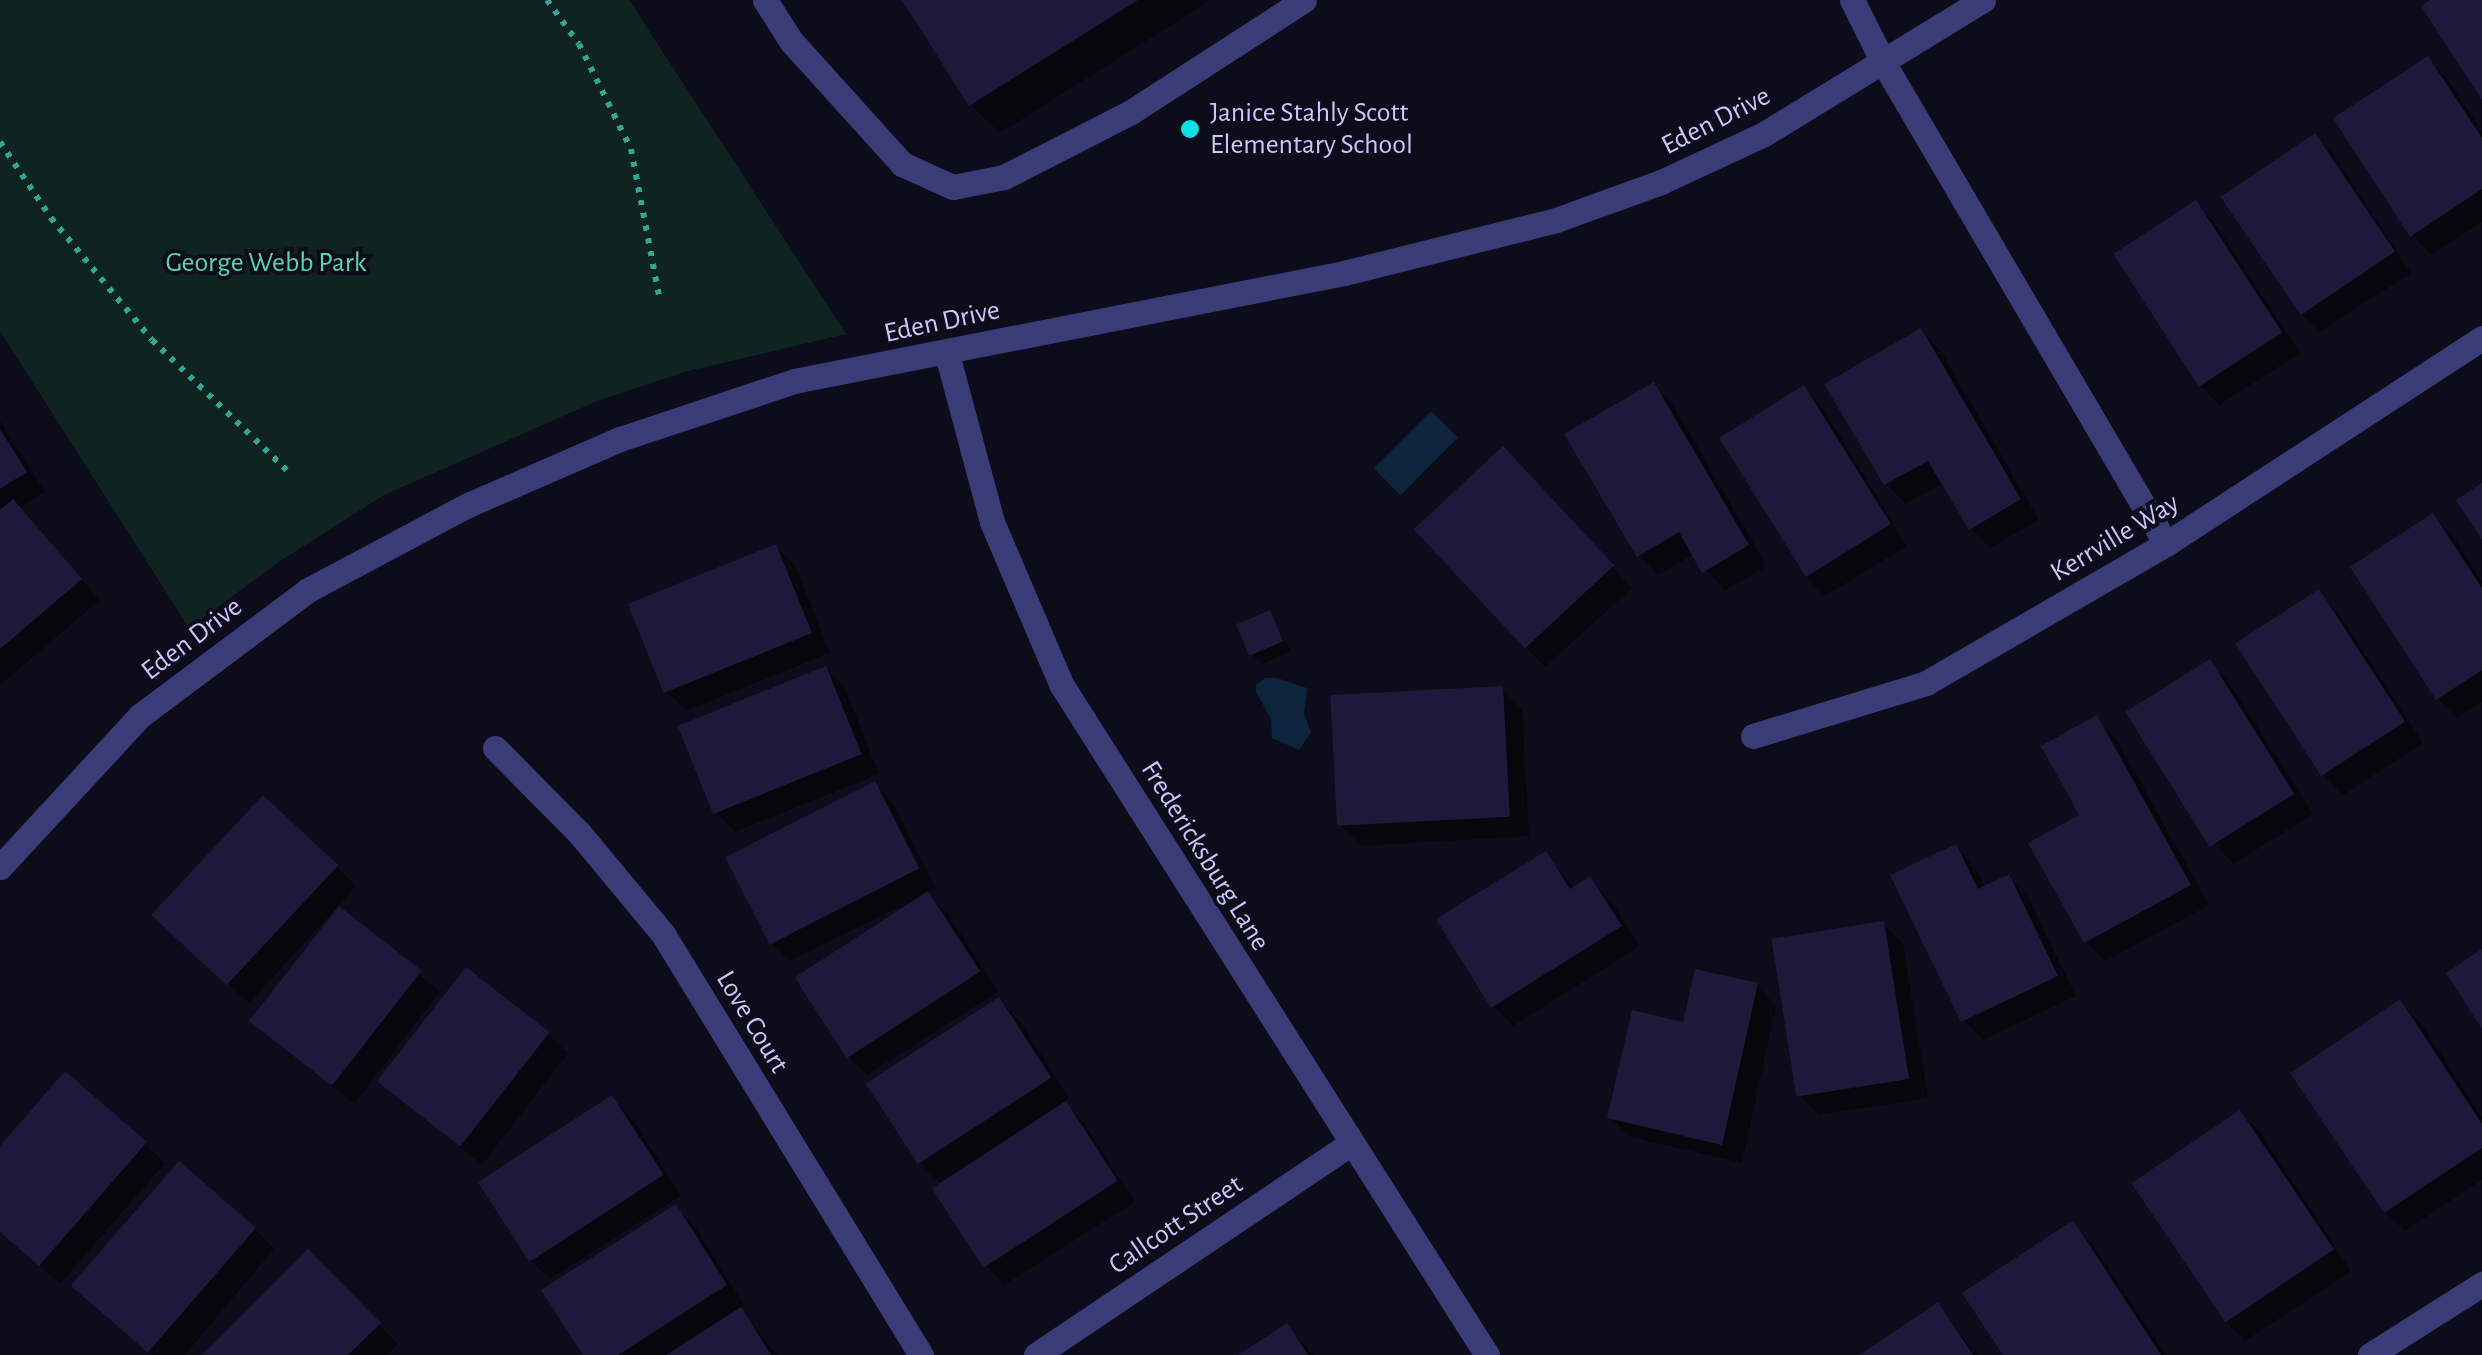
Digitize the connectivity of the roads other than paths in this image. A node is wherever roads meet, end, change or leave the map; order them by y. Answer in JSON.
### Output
{"nodes":[{"id":1,"x":765,"y":0,"type":"edge"},
{"id":2,"x":1304,"y":0,"type":"edge"},
{"id":3,"x":1852,"y":0,"type":"edge"},
{"id":4,"x":1983,"y":0,"type":"edge"},
{"id":5,"x":1882,"y":62,"type":"junction"},
{"id":6,"x":2482,"y":338,"type":"edge"},
{"id":7,"x":947,"y":354,"type":"junction"},
{"id":8,"x":2166,"y":544,"type":"junction"},
{"id":9,"x":1753,"y":736,"type":"dead end"},
{"id":10,"x":494,"y":748,"type":"dead end"},
{"id":11,"x":4,"y":854,"type":"edge"},
{"id":12,"x":1350,"y":1144,"type":"junction"},
{"id":13,"x":2482,"y":1284,"type":"edge"},
{"id":14,"x":921,"y":1355,"type":"edge"},
{"id":15,"x":1036,"y":1355,"type":"edge"},
{"id":16,"x":1488,"y":1355,"type":"edge"},
{"id":17,"x":2370,"y":1355,"type":"edge"}],
"edges":[{"from":1,"to":2,"type":"street"},
{"from":3,"to":5,"type":"street"},
{"from":4,"to":5,"type":"street","name":"Eden Drive"},
{"from":5,"to":7,"type":"street","name":"Eden Drive"},
{"from":5,"to":8,"type":"street"},
{"from":6,"to":8,"type":"street","name":"Kerrville Way"},
{"from":7,"to":11,"type":"street","name":"Eden Drive"},
{"from":7,"to":12,"type":"street","name":"Fredericksburg Lane"},
{"from":8,"to":9,"type":"street","name":"Kerrville Way"},
{"from":10,"to":14,"type":"street","name":"Love Court"},
{"from":12,"to":15,"type":"street","name":"Callcott Street"},
{"from":12,"to":16,"type":"street","name":"Fredericksburg Lane"},
{"from":13,"to":17,"type":"street"}]}
